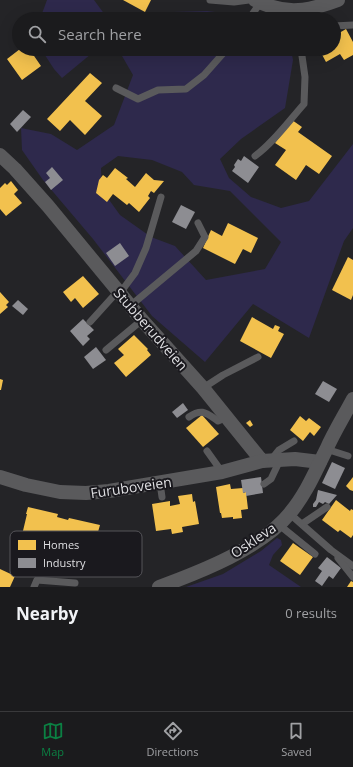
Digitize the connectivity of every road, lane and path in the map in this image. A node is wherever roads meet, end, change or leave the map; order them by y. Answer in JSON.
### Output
{"nodes":[{"id":1,"x":210,"y":0,"type":"edge"},
{"id":2,"x":338,"y":0,"type":"edge"},
{"id":3,"x":255,"y":1,"type":"edge"},
{"id":4,"x":251,"y":12,"type":"edge"},
{"id":5,"x":289,"y":12,"type":"edge"},
{"id":6,"x":297,"y":12,"type":"edge"},
{"id":7,"x":353,"y":25,"type":"edge"},
{"id":8,"x":341,"y":26,"type":"edge"},
{"id":9,"x":221,"y":56,"type":"edge"},
{"id":10,"x":302,"y":56,"type":"edge"},
{"id":11,"x":116,"y":88,"type":"dead end"},
{"id":12,"x":0,"y":154,"type":"edge"},
{"id":13,"x":254,"y":156,"type":"dead end"},
{"id":14,"x":161,"y":197,"type":"dead end"},
{"id":15,"x":198,"y":223,"type":"dead end"},
{"id":16,"x":119,"y":292,"type":"junction"},
{"id":17,"x":130,"y":306,"type":"junction"},
{"id":18,"x":142,"y":320,"type":"junction"},
{"id":19,"x":90,"y":322,"type":"dead end"},
{"id":20,"x":106,"y":350,"type":"dead end"},
{"id":21,"x":258,"y":357,"type":"dead end"},
{"id":22,"x":203,"y":388,"type":"junction"},
{"id":23,"x":353,"y":399,"type":"edge"},
{"id":24,"x":189,"y":417,"type":"dead end"},
{"id":25,"x":227,"y":417,"type":"junction"},
{"id":26,"x":294,"y":441,"type":"dead end"},
{"id":27,"x":207,"y":451,"type":"dead end"},
{"id":28,"x":323,"y":456,"type":"junction"},
{"id":29,"x":348,"y":456,"type":"dead end"},
{"id":30,"x":271,"y":460,"type":"junction"},
{"id":31,"x":222,"y":472,"type":"junction"},
{"id":32,"x":0,"y":477,"type":"edge"},
{"id":33,"x":160,"y":483,"type":"junction"},
{"id":34,"x":264,"y":484,"type":"dead end"},
{"id":35,"x":162,"y":497,"type":"dead end"},
{"id":36,"x":327,"y":507,"type":"dead end"},
{"id":37,"x":290,"y":514,"type":"junction"},
{"id":38,"x":278,"y":524,"type":"junction"},
{"id":39,"x":302,"y":524,"type":"junction"},
{"id":40,"x":331,"y":550,"type":"junction"},
{"id":41,"x":315,"y":554,"type":"dead end"},
{"id":42,"x":353,"y":566,"type":"edge"},
{"id":43,"x":353,"y":577,"type":"edge"},
{"id":44,"x":75,"y":583,"type":"dead end"},
{"id":45,"x":34,"y":587,"type":"edge"},
{"id":46,"x":159,"y":587,"type":"edge"}],
"edges":[{"from":1,"to":3,"type":"lane"},
{"from":2,"to":6,"type":"street"},
{"from":3,"to":4,"type":"lane"},
{"from":3,"to":5,"type":"street"},
{"from":7,"to":8,"type":"lane"},
{"from":9,"to":11,"type":"lane"},
{"from":10,"to":13,"type":"lane"},
{"from":12,"to":16,"type":"street","name":"Stubberudveien"},
{"from":14,"to":16,"type":"lane"},
{"from":15,"to":17,"type":"lane"},
{"from":16,"to":17,"type":"street","name":"Stubberudveien"},
{"from":16,"to":19,"type":"lane"},
{"from":17,"to":18,"type":"street","name":"Stubberudveien"},
{"from":18,"to":20,"type":"lane"},
{"from":18,"to":22,"type":"street","name":"Stubberudveien"},
{"from":21,"to":22,"type":"lane"},
{"from":22,"to":25,"type":"street","name":"Stubberudveien"},
{"from":23,"to":28,"type":"street","name":"Oskleva"},
{"from":24,"to":25,"type":"lane"},
{"from":25,"to":30,"type":"street","name":"Stubberudveien"},
{"from":26,"to":30,"type":"lane"},
{"from":27,"to":31,"type":"lane"},
{"from":28,"to":29,"type":"lane"},
{"from":28,"to":30,"type":"street"},
{"from":28,"to":37,"type":"street","name":"Oskleva"},
{"from":30,"to":31,"type":"street","name":"Furuboveien"},
{"from":30,"to":34,"type":"lane"},
{"from":31,"to":33,"type":"street","name":"Furuboveien"},
{"from":32,"to":33,"type":"street","name":"Furuboveien"},
{"from":33,"to":35,"type":"lane"},
{"from":36,"to":39,"type":"lane"},
{"from":37,"to":38,"type":"street","name":"Oskleva"},
{"from":37,"to":39,"type":"lane"},
{"from":38,"to":41,"type":"lane"},
{"from":38,"to":46,"type":"street","name":"Oskleva"},
{"from":39,"to":40,"type":"lane"},
{"from":40,"to":42,"type":"lane"},
{"from":40,"to":43,"type":"lane"},
{"from":44,"to":45,"type":"lane"}]}
